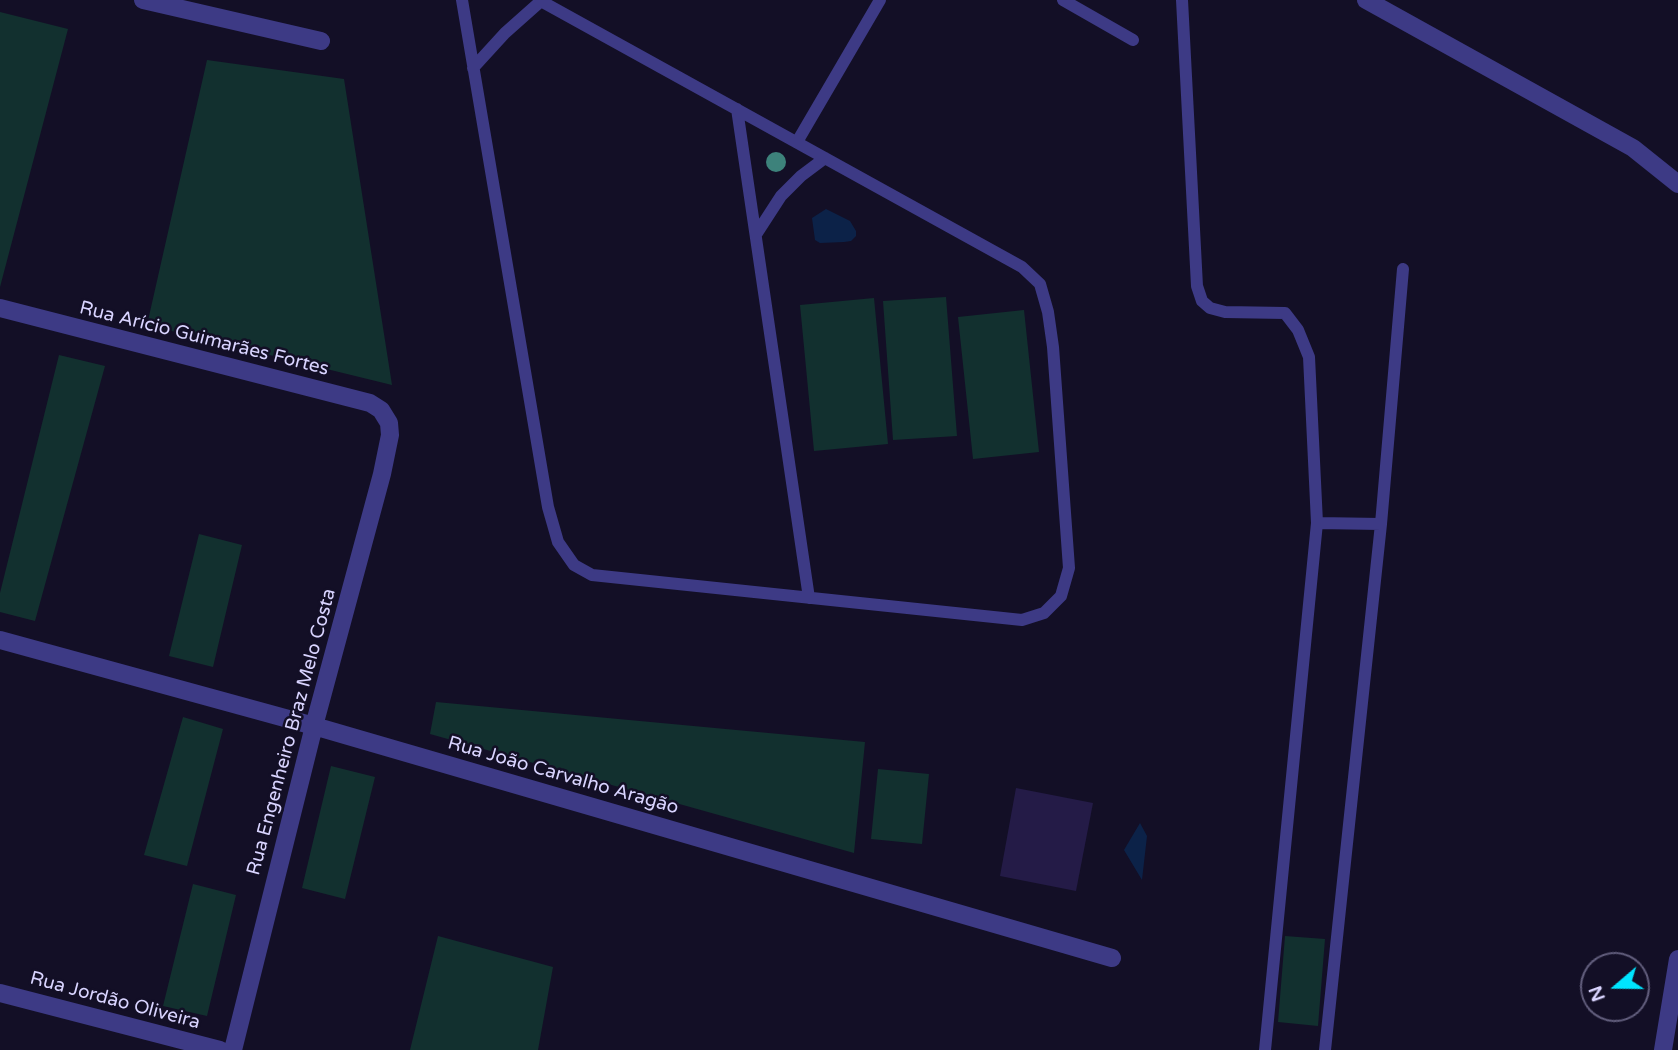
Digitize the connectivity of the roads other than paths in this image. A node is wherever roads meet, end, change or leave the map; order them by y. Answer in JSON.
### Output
{"nodes":[{"id":1,"x":143,"y":0,"type":"edge"},
{"id":2,"x":462,"y":0,"type":"edge"},
{"id":3,"x":540,"y":0,"type":"edge"},
{"id":4,"x":880,"y":0,"type":"edge"},
{"id":5,"x":1063,"y":0,"type":"edge"},
{"id":6,"x":1182,"y":0,"type":"edge"},
{"id":7,"x":1366,"y":0,"type":"edge"},
{"id":8,"x":1133,"y":40,"type":"dead end"},
{"id":9,"x":321,"y":41,"type":"dead end"},
{"id":10,"x":473,"y":68,"type":"junction"},
{"id":11,"x":737,"y":109,"type":"junction"},
{"id":12,"x":797,"y":142,"type":"junction"},
{"id":13,"x":825,"y":158,"type":"junction"},
{"id":14,"x":1678,"y":184,"type":"edge"},
{"id":15,"x":757,"y":233,"type":"junction"},
{"id":16,"x":1403,"y":269,"type":"dead end"},
{"id":17,"x":0,"y":308,"type":"edge"},
{"id":18,"x":389,"y":424,"type":"joint"},
{"id":19,"x":1317,"y":523,"type":"junction"},
{"id":20,"x":1381,"y":524,"type":"junction"},
{"id":21,"x":809,"y":598,"type":"junction"},
{"id":22,"x":0,"y":640,"type":"edge"},
{"id":23,"x":314,"y":726,"type":"junction"},
{"id":24,"x":1112,"y":958,"type":"dead end"},
{"id":25,"x":1678,"y":958,"type":"edge"},
{"id":26,"x":0,"y":993,"type":"edge"},
{"id":27,"x":220,"y":1050,"type":"edge"},
{"id":28,"x":233,"y":1050,"type":"edge"},
{"id":29,"x":1265,"y":1050,"type":"edge"},
{"id":30,"x":1325,"y":1050,"type":"edge"},
{"id":31,"x":1663,"y":1050,"type":"edge"}],
"edges":[{"from":1,"to":9,"type":"street"},
{"from":2,"to":10,"type":"lane"},
{"from":3,"to":10,"type":"lane"},
{"from":3,"to":11,"type":"lane"},
{"from":4,"to":12,"type":"lane"},
{"from":5,"to":8,"type":"lane"},
{"from":6,"to":19,"type":"lane"},
{"from":7,"to":14,"type":"street"},
{"from":10,"to":21,"type":"lane"},
{"from":11,"to":12,"type":"lane"},
{"from":11,"to":15,"type":"lane"},
{"from":12,"to":13,"type":"lane"},
{"from":13,"to":15,"type":"lane"},
{"from":13,"to":21,"type":"lane"},
{"from":15,"to":21,"type":"lane"},
{"from":16,"to":20,"type":"lane"},
{"from":17,"to":18,"type":"street","name":"Rua Arício Guimarães Fortes"},
{"from":18,"to":23,"type":"street","name":"Rua Engenheiro Braz Melo Costa"},
{"from":19,"to":20,"type":"lane"},
{"from":19,"to":29,"type":"lane"},
{"from":20,"to":30,"type":"lane"},
{"from":22,"to":23,"type":"street","name":"Rua João Carvalho Aragão"},
{"from":23,"to":24,"type":"street","name":"Rua João Carvalho Aragão"},
{"from":23,"to":28,"type":"street","name":"Rua Engenheiro Braz Melo Costa"},
{"from":25,"to":31,"type":"street"},
{"from":26,"to":27,"type":"street","name":"Rua Jordão Oliveira"}]}
